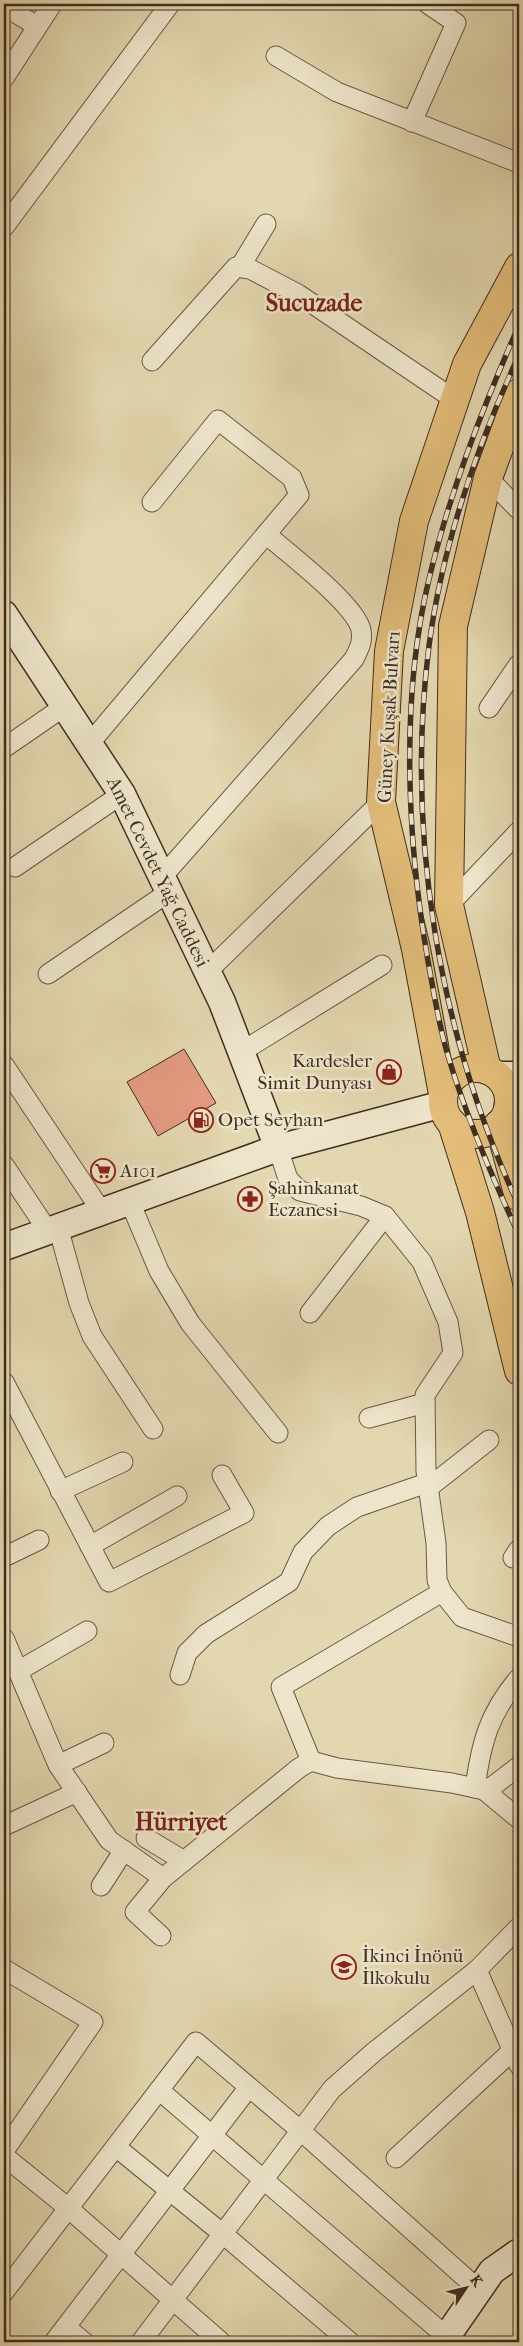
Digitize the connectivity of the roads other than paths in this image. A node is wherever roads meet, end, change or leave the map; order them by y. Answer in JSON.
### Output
{"nodes":[{"id":1,"x":52,"y":4,"type":"edge"},
{"id":2,"x":170,"y":4,"type":"edge"},
{"id":3,"x":428,"y":4,"type":"edge"},
{"id":4,"x":4,"y":6,"type":"edge"},
{"id":5,"x":37,"y":26,"type":"junction"},
{"id":6,"x":276,"y":56,"type":"dead end"},
{"id":7,"x":4,"y":78,"type":"edge"},
{"id":8,"x":412,"y":122,"type":"junction"},
{"id":9,"x":519,"y":164,"type":"edge"},
{"id":10,"x":266,"y":224,"type":"dead end"},
{"id":11,"x":4,"y":226,"type":"edge"},
{"id":12,"x":240,"y":267,"type":"junction"},
{"id":13,"x":519,"y":267,"type":"edge"},
{"id":14,"x":152,"y":361,"type":"dead end"},
{"id":15,"x":519,"y":393,"type":"edge"},
{"id":16,"x":454,"y":400,"type":"junction"},
{"id":17,"x":488,"y":478,"type":"junction"},
{"id":18,"x":152,"y":502,"type":"dead end"},
{"id":19,"x":519,"y":510,"type":"edge"},
{"id":20,"x":267,"y":535,"type":"junction"},
{"id":21,"x":4,"y":614,"type":"edge"},
{"id":22,"x":519,"y":664,"type":"edge"},
{"id":23,"x":65,"y":706,"type":"junction"},
{"id":24,"x":489,"y":708,"type":"dead end"},
{"id":25,"x":90,"y":743,"type":"junction"},
{"id":26,"x":4,"y":748,"type":"edge"},
{"id":27,"x":122,"y":794,"type":"junction"},
{"id":28,"x":381,"y":802,"type":"junction"},
{"id":29,"x":519,"y":831,"type":"edge"},
{"id":30,"x":15,"y":868,"type":"dead end"},
{"id":31,"x":165,"y":884,"type":"junction"},
{"id":32,"x":449,"y":905,"type":"junction"},
{"id":33,"x":382,"y":965,"type":"dead end"},
{"id":34,"x":207,"y":972,"type":"junction"},
{"id":35,"x":48,"y":974,"type":"dead end"},
{"id":36,"x":241,"y":1052,"type":"junction"},
{"id":37,"x":4,"y":1065,"type":"edge"},
{"id":38,"x":501,"y":1073,"type":"edge"},
{"id":39,"x":446,"y":1107,"type":"junction"},
{"id":40,"x":509,"y":1109,"type":"edge"},
{"id":41,"x":278,"y":1148,"type":"junction"},
{"id":42,"x":4,"y":1165,"type":"edge"},
{"id":43,"x":519,"y":1197,"type":"edge"},
{"id":44,"x":130,"y":1202,"type":"junction"},
{"id":45,"x":102,"y":1212,"type":"junction"},
{"id":46,"x":385,"y":1216,"type":"junction"},
{"id":47,"x":53,"y":1229,"type":"junction"},
{"id":48,"x":4,"y":1247,"type":"edge"},
{"id":49,"x":310,"y":1313,"type":"dead end"},
{"id":50,"x":519,"y":1370,"type":"edge"},
{"id":51,"x":4,"y":1382,"type":"edge"},
{"id":52,"x":425,"y":1403,"type":"junction"},
{"id":53,"x":368,"y":1418,"type":"dead end"},
{"id":54,"x":152,"y":1429,"type":"dead end"},
{"id":55,"x":278,"y":1433,"type":"dead end"},
{"id":56,"x":490,"y":1440,"type":"dead end"},
{"id":57,"x":122,"y":1462,"type":"dead end"},
{"id":58,"x":222,"y":1475,"type":"dead end"},
{"id":59,"x":428,"y":1485,"type":"junction"},
{"id":60,"x":60,"y":1491,"type":"junction"},
{"id":61,"x":177,"y":1496,"type":"dead end"},
{"id":62,"x":38,"y":1540,"type":"dead end"},
{"id":63,"x":90,"y":1546,"type":"junction"},
{"id":64,"x":4,"y":1557,"type":"edge"},
{"id":65,"x":442,"y":1592,"type":"junction"},
{"id":66,"x":87,"y":1632,"type":"dead end"},
{"id":67,"x":519,"y":1637,"type":"edge"},
{"id":68,"x":4,"y":1638,"type":"edge"},
{"id":69,"x":18,"y":1671,"type":"junction"},
{"id":70,"x":180,"y":1675,"type":"dead end"},
{"id":71,"x":519,"y":1678,"type":"edge"},
{"id":72,"x":104,"y":1743,"type":"dead end"},
{"id":73,"x":311,"y":1761,"type":"junction"},
{"id":74,"x":58,"y":1765,"type":"junction"},
{"id":75,"x":519,"y":1766,"type":"edge"},
{"id":76,"x":480,"y":1789,"type":"junction"},
{"id":77,"x":77,"y":1792,"type":"junction"},
{"id":78,"x":519,"y":1819,"type":"edge"},
{"id":79,"x":4,"y":1826,"type":"edge"},
{"id":80,"x":146,"y":1838,"type":"dead end"},
{"id":81,"x":124,"y":1850,"type":"junction"},
{"id":82,"x":184,"y":1861,"type":"junction"},
{"id":83,"x":164,"y":1878,"type":"junction"},
{"id":84,"x":101,"y":1886,"type":"dead end"},
{"id":85,"x":519,"y":1928,"type":"edge"},
{"id":86,"x":161,"y":1936,"type":"dead end"},
{"id":87,"x":4,"y":1969,"type":"edge"},
{"id":88,"x":477,"y":1970,"type":"junction"},
{"id":89,"x":516,"y":2058,"type":"edge"},
{"id":90,"x":249,"y":2087,"type":"junction"},
{"id":91,"x":159,"y":2090,"type":"junction"},
{"id":92,"x":301,"y":2131,"type":"junction"},
{"id":93,"x":212,"y":2135,"type":"junction"},
{"id":94,"x":116,"y":2148,"type":"junction"},
{"id":95,"x":4,"y":2151,"type":"edge"},
{"id":96,"x":4,"y":2156,"type":"edge"},
{"id":97,"x":396,"y":2158,"type":"dead end"},
{"id":98,"x":264,"y":2180,"type":"junction"},
{"id":99,"x":169,"y":2191,"type":"junction"},
{"id":100,"x":67,"y":2207,"type":"junction"},
{"id":101,"x":223,"y":2234,"type":"junction"},
{"id":102,"x":519,"y":2252,"type":"edge"},
{"id":103,"x":120,"y":2256,"type":"junction"},
{"id":104,"x":478,"y":2290,"type":"junction"},
{"id":105,"x":4,"y":2292,"type":"edge"},
{"id":106,"x":174,"y":2300,"type":"junction"},
{"id":107,"x":60,"y":2335,"type":"edge"},
{"id":108,"x":445,"y":2340,"type":"edge"},
{"id":109,"x":84,"y":2342,"type":"edge"},
{"id":110,"x":141,"y":2342,"type":"edge"},
{"id":111,"x":221,"y":2342,"type":"edge"},
{"id":112,"x":350,"y":2342,"type":"edge"}],
"edges":[{"from":1,"to":5,"type":"street"},
{"from":2,"to":11,"type":"street"},
{"from":3,"to":8,"type":"street"},
{"from":4,"to":5,"type":"street"},
{"from":5,"to":7,"type":"street"},
{"from":6,"to":8,"type":"street"},
{"from":8,"to":9,"type":"street"},
{"from":10,"to":12,"type":"street"},
{"from":12,"to":14,"type":"street"},
{"from":12,"to":16,"type":"street"},
{"from":13,"to":16,"type":"main road","name":"Güney Kuşak Bulvarı"},
{"from":15,"to":17,"type":"main road"},
{"from":16,"to":28,"type":"main road","name":"Güney Kuşak Bulvarı"},
{"from":17,"to":19,"type":"street"},
{"from":17,"to":32,"type":"main road"},
{"from":18,"to":20,"type":"street"},
{"from":20,"to":25,"type":"street"},
{"from":20,"to":31,"type":"street"},
{"from":21,"to":23,"type":"main road","name":"Amet Cevdet Yağ Caddesi"},
{"from":22,"to":24,"type":"street"},
{"from":23,"to":25,"type":"main road","name":"Amet Cevdet Yağ Caddesi"},
{"from":23,"to":26,"type":"street"},
{"from":25,"to":27,"type":"main road","name":"Amet Cevdet Yağ Caddesi"},
{"from":27,"to":30,"type":"street"},
{"from":27,"to":31,"type":"main road","name":"Amet Cevdet Yağ Caddesi"},
{"from":28,"to":34,"type":"street"},
{"from":28,"to":39,"type":"main road","name":"Güney Kuşak Bulvarı"},
{"from":29,"to":32,"type":"street"},
{"from":31,"to":34,"type":"main road","name":"Amet Cevdet Yağ Caddesi"},
{"from":31,"to":35,"type":"street"},
{"from":32,"to":38,"type":"main road"},
{"from":33,"to":36,"type":"street"},
{"from":34,"to":36,"type":"main road","name":"Amet Cevdet Yağ Caddesi"},
{"from":36,"to":41,"type":"main road","name":"Amet Cevdet Yağ Caddesi"},
{"from":37,"to":45,"type":"street"},
{"from":38,"to":39,"type":"main road"},
{"from":38,"to":40,"type":"main road"},
{"from":39,"to":40,"type":"main road"},
{"from":39,"to":41,"type":"main road"},
{"from":39,"to":50,"type":"main road","name":"Güney Kuşak Bulvarı"},
{"from":40,"to":43,"type":"main road"},
{"from":41,"to":44,"type":"main road"},
{"from":41,"to":46,"type":"street"},
{"from":42,"to":47,"type":"street"},
{"from":44,"to":45,"type":"main road"},
{"from":44,"to":55,"type":"street"},
{"from":45,"to":47,"type":"main road"},
{"from":46,"to":49,"type":"street"},
{"from":46,"to":52,"type":"street"},
{"from":47,"to":48,"type":"main road"},
{"from":47,"to":54,"type":"street"},
{"from":51,"to":60,"type":"street"},
{"from":52,"to":53,"type":"street"},
{"from":52,"to":59,"type":"street"},
{"from":56,"to":59,"type":"street"},
{"from":57,"to":60,"type":"street"},
{"from":58,"to":63,"type":"street"},
{"from":59,"to":65,"type":"street"},
{"from":59,"to":70,"type":"street"},
{"from":60,"to":63,"type":"street"},
{"from":61,"to":63,"type":"street"},
{"from":62,"to":64,"type":"street"},
{"from":65,"to":67,"type":"street"},
{"from":65,"to":73,"type":"street"},
{"from":66,"to":69,"type":"street"},
{"from":68,"to":69,"type":"street"},
{"from":69,"to":74,"type":"street"},
{"from":71,"to":76,"type":"street"},
{"from":72,"to":74,"type":"street"},
{"from":73,"to":76,"type":"street"},
{"from":73,"to":82,"type":"street"},
{"from":74,"to":77,"type":"street"},
{"from":75,"to":76,"type":"street"},
{"from":76,"to":78,"type":"street"},
{"from":77,"to":79,"type":"street"},
{"from":77,"to":81,"type":"street"},
{"from":80,"to":82,"type":"street"},
{"from":81,"to":83,"type":"street"},
{"from":81,"to":84,"type":"street"},
{"from":82,"to":83,"type":"street"},
{"from":83,"to":86,"type":"street"},
{"from":85,"to":88,"type":"street"},
{"from":87,"to":95,"type":"street"},
{"from":88,"to":89,"type":"street"},
{"from":88,"to":92,"type":"street"},
{"from":89,"to":97,"type":"street"},
{"from":90,"to":91,"type":"street"},
{"from":90,"to":92,"type":"street"},
{"from":90,"to":93,"type":"street"},
{"from":91,"to":93,"type":"street"},
{"from":91,"to":94,"type":"street"},
{"from":92,"to":98,"type":"street"},
{"from":92,"to":104,"type":"street"},
{"from":93,"to":98,"type":"street"},
{"from":93,"to":99,"type":"street"},
{"from":94,"to":99,"type":"street"},
{"from":94,"to":100,"type":"street"},
{"from":96,"to":100,"type":"street"},
{"from":98,"to":101,"type":"street"},
{"from":98,"to":108,"type":"street"},
{"from":99,"to":101,"type":"street"},
{"from":99,"to":103,"type":"street"},
{"from":100,"to":103,"type":"street"},
{"from":100,"to":105,"type":"street"},
{"from":101,"to":106,"type":"street"},
{"from":101,"to":112,"type":"street"},
{"from":102,"to":104,"type":"main road"},
{"from":103,"to":106,"type":"street"},
{"from":103,"to":107,"type":"street"},
{"from":104,"to":108,"type":"main road"},
{"from":106,"to":110,"type":"street"},
{"from":106,"to":111,"type":"street"},
{"from":107,"to":109,"type":"street"}]}
